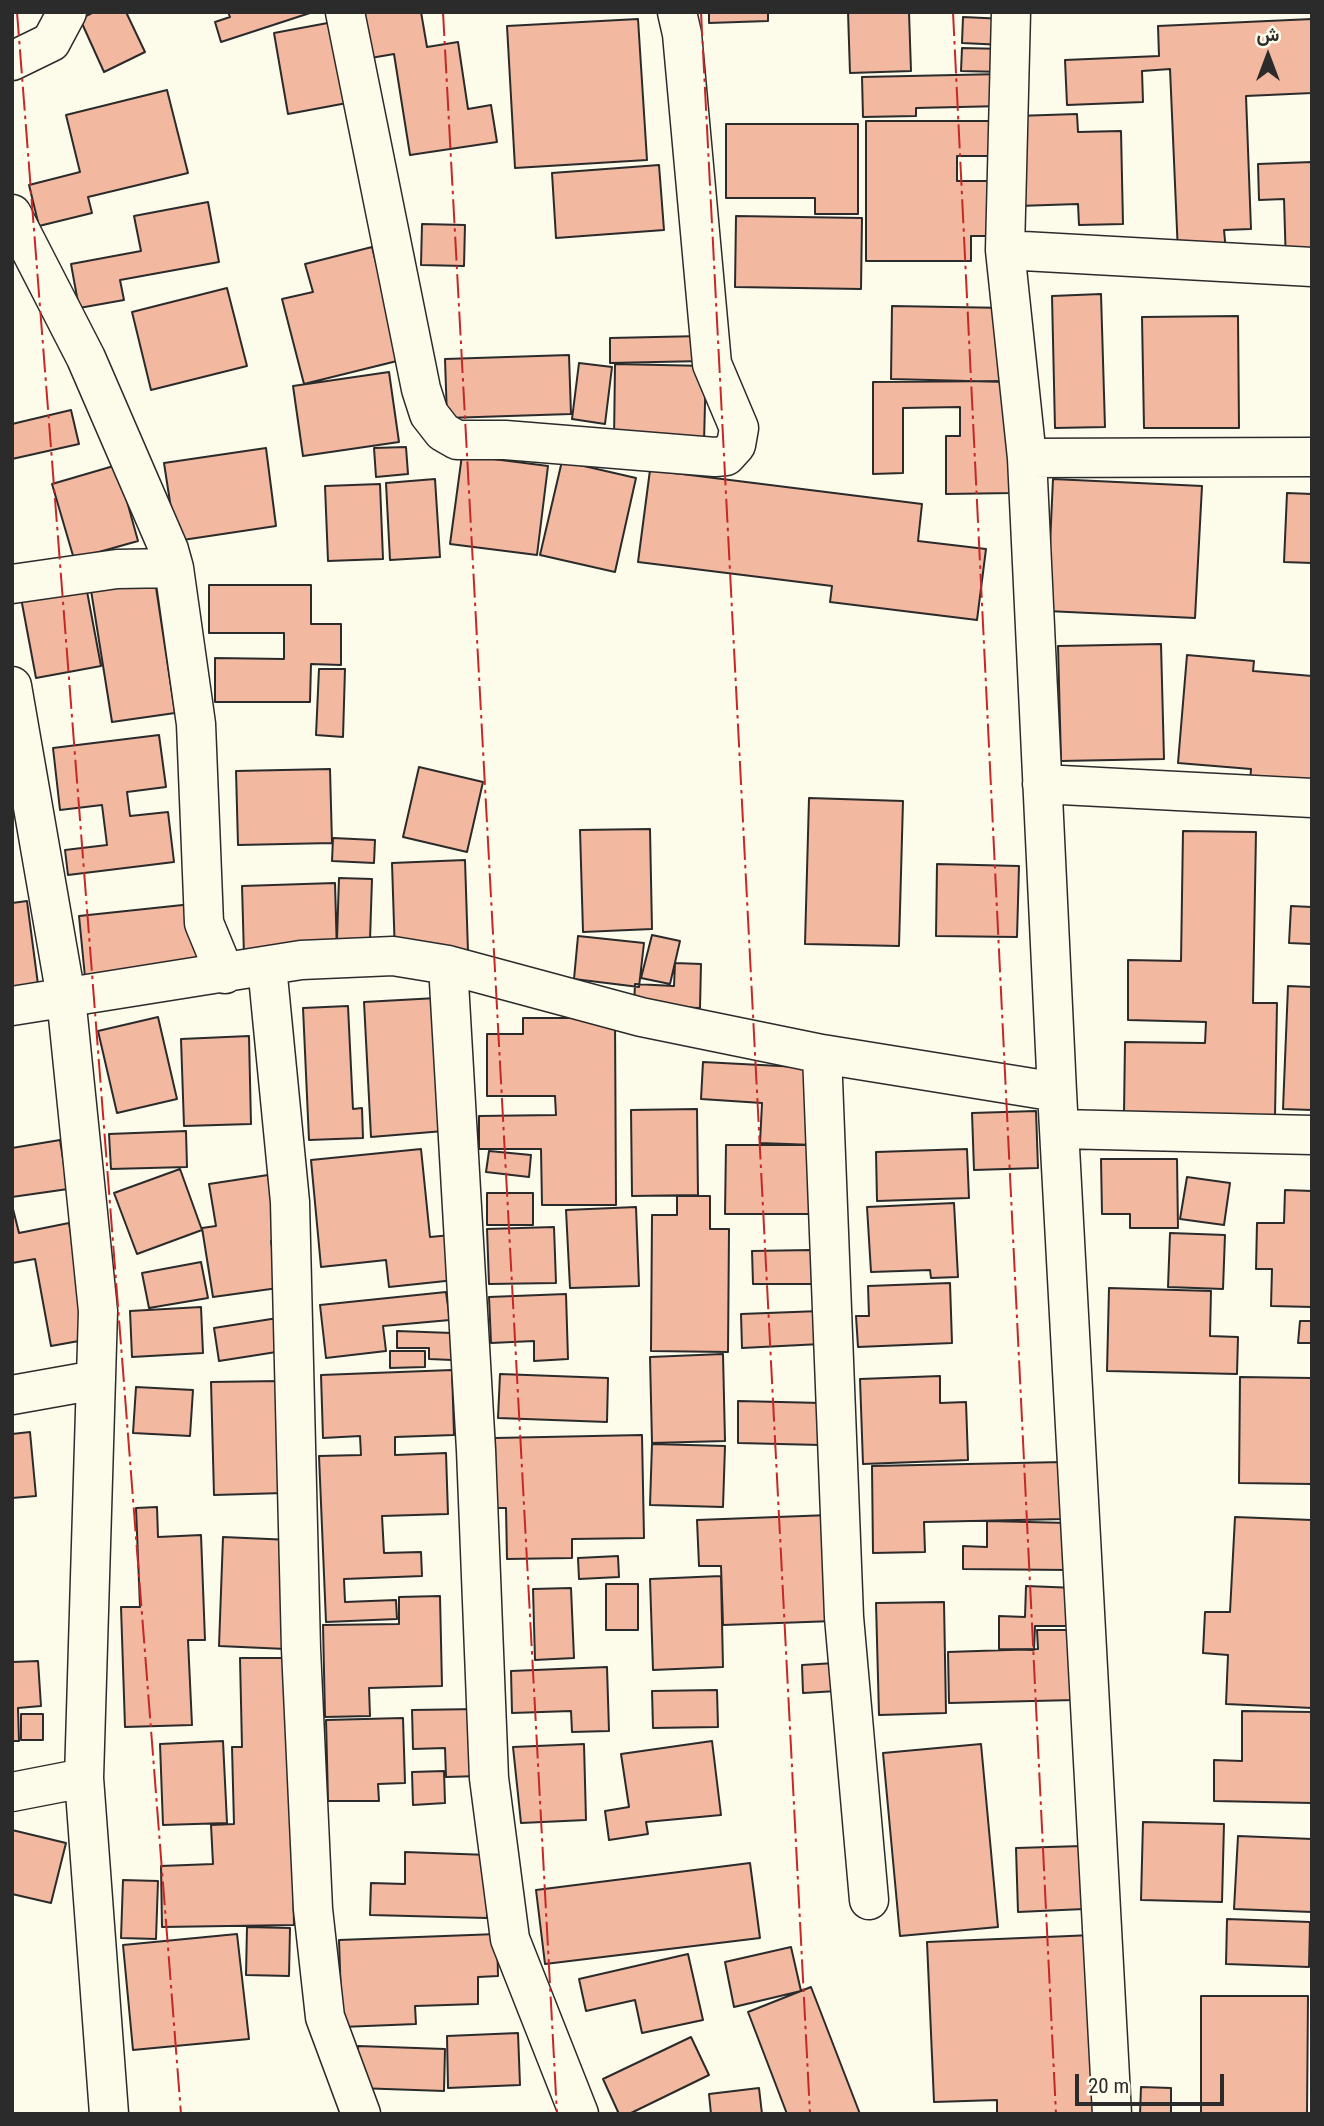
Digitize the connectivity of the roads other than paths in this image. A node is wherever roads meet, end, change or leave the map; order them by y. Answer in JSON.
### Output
{"nodes":[{"id":1,"x":66,"y":12,"type":"edge"},
{"id":2,"x":345,"y":12,"type":"edge"},
{"id":3,"x":677,"y":12,"type":"edge"},
{"id":4,"x":1011,"y":12,"type":"edge"},
{"id":5,"x":12,"y":61,"type":"edge"},
{"id":6,"x":12,"y":214,"type":"edge"},
{"id":7,"x":1004,"y":250,"type":"junction"},
{"id":8,"x":1312,"y":268,"type":"edge"},
{"id":9,"x":1312,"y":457,"type":"edge"},
{"id":10,"x":1027,"y":458,"type":"junction"},
{"id":11,"x":174,"y":568,"type":"junction"},
{"id":12,"x":12,"y":584,"type":"edge"},
{"id":13,"x":12,"y":686,"type":"edge"},
{"id":14,"x":1042,"y":784,"type":"junction"},
{"id":15,"x":1312,"y":798,"type":"edge"},
{"id":16,"x":448,"y":964,"type":"junction"},
{"id":17,"x":267,"y":966,"type":"junction"},
{"id":18,"x":225,"y":974,"type":"junction"},
{"id":19,"x":66,"y":997,"type":"junction"},
{"id":20,"x":12,"y":1006,"type":"edge"},
{"id":21,"x":822,"y":1054,"type":"junction"},
{"id":22,"x":1058,"y":1110,"type":"junction"},
{"id":23,"x":1312,"y":1135,"type":"edge"},
{"id":24,"x":96,"y":1380,"type":"junction"},
{"id":25,"x":12,"y":1395,"type":"edge"},
{"id":26,"x":84,"y":1778,"type":"junction"},
{"id":27,"x":12,"y":1792,"type":"edge"},
{"id":28,"x":869,"y":1900,"type":"dead end"},
{"id":29,"x":108,"y":2114,"type":"edge"},
{"id":30,"x":361,"y":2114,"type":"edge"},
{"id":31,"x":579,"y":2114,"type":"edge"},
{"id":32,"x":1112,"y":2114,"type":"edge"}],
"edges":[{"from":1,"to":5,"type":"street"},
{"from":2,"to":3,"type":"street"},
{"from":4,"to":7,"type":"street"},
{"from":6,"to":11,"type":"street"},
{"from":7,"to":8,"type":"street"},
{"from":7,"to":10,"type":"street"},
{"from":9,"to":10,"type":"street"},
{"from":10,"to":14,"type":"street"},
{"from":11,"to":12,"type":"street"},
{"from":11,"to":18,"type":"street"},
{"from":13,"to":19,"type":"street"},
{"from":14,"to":15,"type":"street"},
{"from":14,"to":22,"type":"street"},
{"from":16,"to":17,"type":"street"},
{"from":16,"to":21,"type":"street"},
{"from":16,"to":31,"type":"street"},
{"from":17,"to":18,"type":"street"},
{"from":17,"to":30,"type":"street"},
{"from":18,"to":19,"type":"street"},
{"from":19,"to":20,"type":"street"},
{"from":19,"to":24,"type":"street"},
{"from":21,"to":22,"type":"street"},
{"from":21,"to":28,"type":"street"},
{"from":22,"to":23,"type":"street"},
{"from":22,"to":32,"type":"street"},
{"from":24,"to":25,"type":"street"},
{"from":24,"to":26,"type":"street"},
{"from":26,"to":27,"type":"street"},
{"from":26,"to":29,"type":"street"}]}
